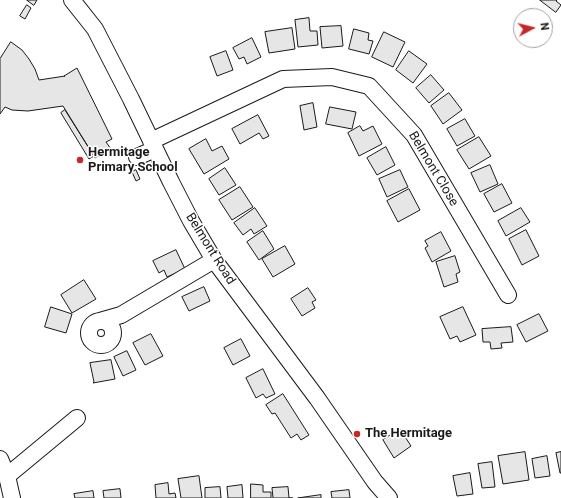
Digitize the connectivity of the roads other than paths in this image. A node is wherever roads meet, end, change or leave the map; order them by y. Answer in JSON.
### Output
{"nodes":[{"id":1,"x":72,"y":0,"type":"edge"},
{"id":2,"x":153,"y":145,"type":"junction"},
{"id":3,"x":137,"y":157,"type":"dead end"},
{"id":4,"x":214,"y":260,"type":"junction"},
{"id":5,"x":508,"y":295,"type":"dead end"},
{"id":6,"x":121,"y":315,"type":"junction"},
{"id":7,"x":100,"y":321,"type":"junction"},
{"id":8,"x":113,"y":337,"type":"junction"},
{"id":9,"x":77,"y":418,"type":"dead end"},
{"id":10,"x":0,"y":459,"type":"edge"},
{"id":11,"x":7,"y":476,"type":"junction"},
{"id":12,"x":375,"y":482,"type":"junction"},
{"id":13,"x":12,"y":498,"type":"edge"},
{"id":14,"x":378,"y":498,"type":"edge"},
{"id":15,"x":389,"y":498,"type":"edge"}],
"edges":[{"from":1,"to":2,"type":"street","name":"Belmont Road"},
{"from":2,"to":3,"type":"street","name":"Belmont Close"},
{"from":2,"to":4,"type":"street","name":"Belmont Road"},
{"from":2,"to":5,"type":"street","name":"Belmont Close"},
{"from":4,"to":6,"type":"street"},
{"from":4,"to":12,"type":"street","name":"Belmont Road"},
{"from":6,"to":7,"type":"street"},
{"from":6,"to":8,"type":"street"},
{"from":7,"to":8,"type":"street"},
{"from":7,"to":8,"type":"street"},
{"from":9,"to":11,"type":"street"},
{"from":10,"to":11,"type":"street"},
{"from":11,"to":13,"type":"street"},
{"from":12,"to":14,"type":"street"},
{"from":12,"to":15,"type":"street"}]}
